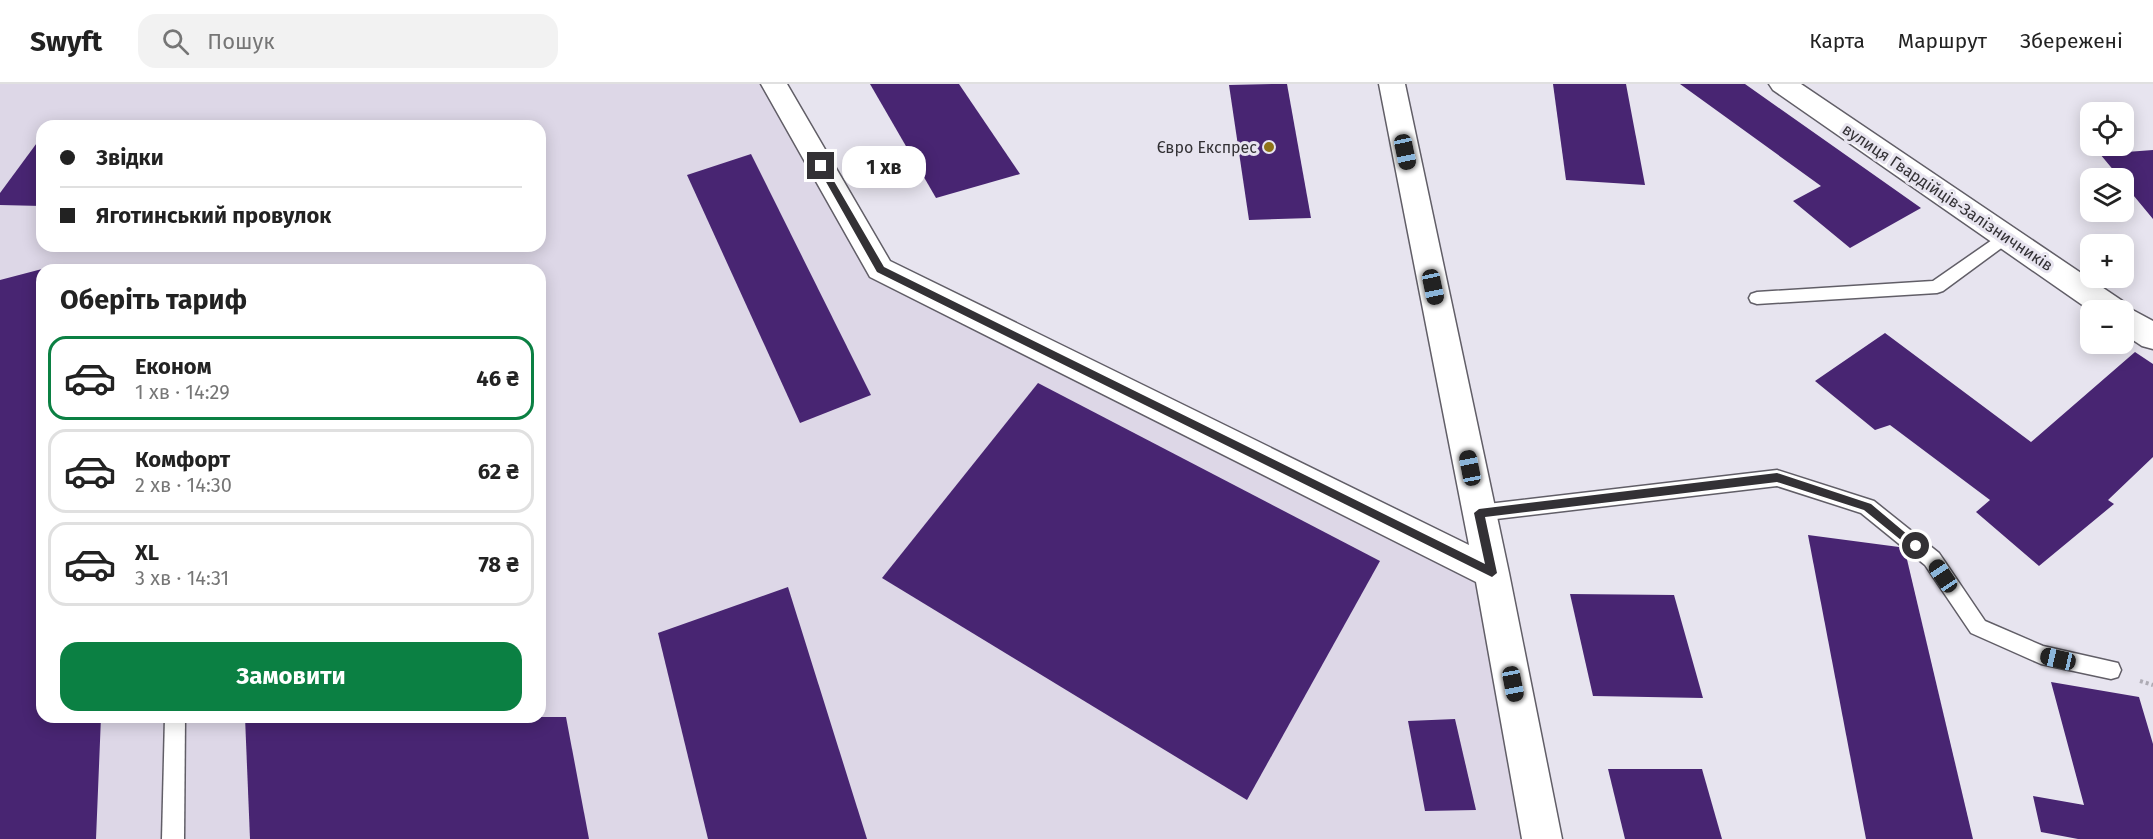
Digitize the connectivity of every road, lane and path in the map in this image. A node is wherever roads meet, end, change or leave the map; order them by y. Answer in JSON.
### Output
{"nodes":[{"id":1,"x":774,"y":84,"type":"edge"},
{"id":2,"x":1392,"y":84,"type":"edge"},
{"id":3,"x":1782,"y":84,"type":"edge"},
{"id":4,"x":2005,"y":237,"type":"junction"},
{"id":5,"x":1757,"y":298,"type":"dead end"},
{"id":6,"x":2098,"y":300,"type":"edge"},
{"id":7,"x":2134,"y":325,"type":"edge"},
{"id":8,"x":2153,"y":338,"type":"edge"},
{"id":9,"x":1479,"y":513,"type":"junction"},
{"id":10,"x":1492,"y":573,"type":"junction"},
{"id":11,"x":2111,"y":670,"type":"dead end"},
{"id":12,"x":175,"y":723,"type":"edge"},
{"id":13,"x":173,"y":839,"type":"edge"},
{"id":14,"x":1542,"y":839,"type":"edge"}],
"edges":[{"from":1,"to":10,"type":"street"},
{"from":2,"to":9,"type":"street"},
{"from":3,"to":4,"type":"street","name":"вулиця Гвардійців-Залізничників"},
{"from":4,"to":5,"type":"lane"},
{"from":4,"to":6,"type":"street","name":"вулиця Гвардійців-Залізничників"},
{"from":7,"to":8,"type":"street"},
{"from":9,"to":10,"type":"street"},
{"from":9,"to":11,"type":"lane"},
{"from":10,"to":14,"type":"street"},
{"from":12,"to":13,"type":"lane"}]}
